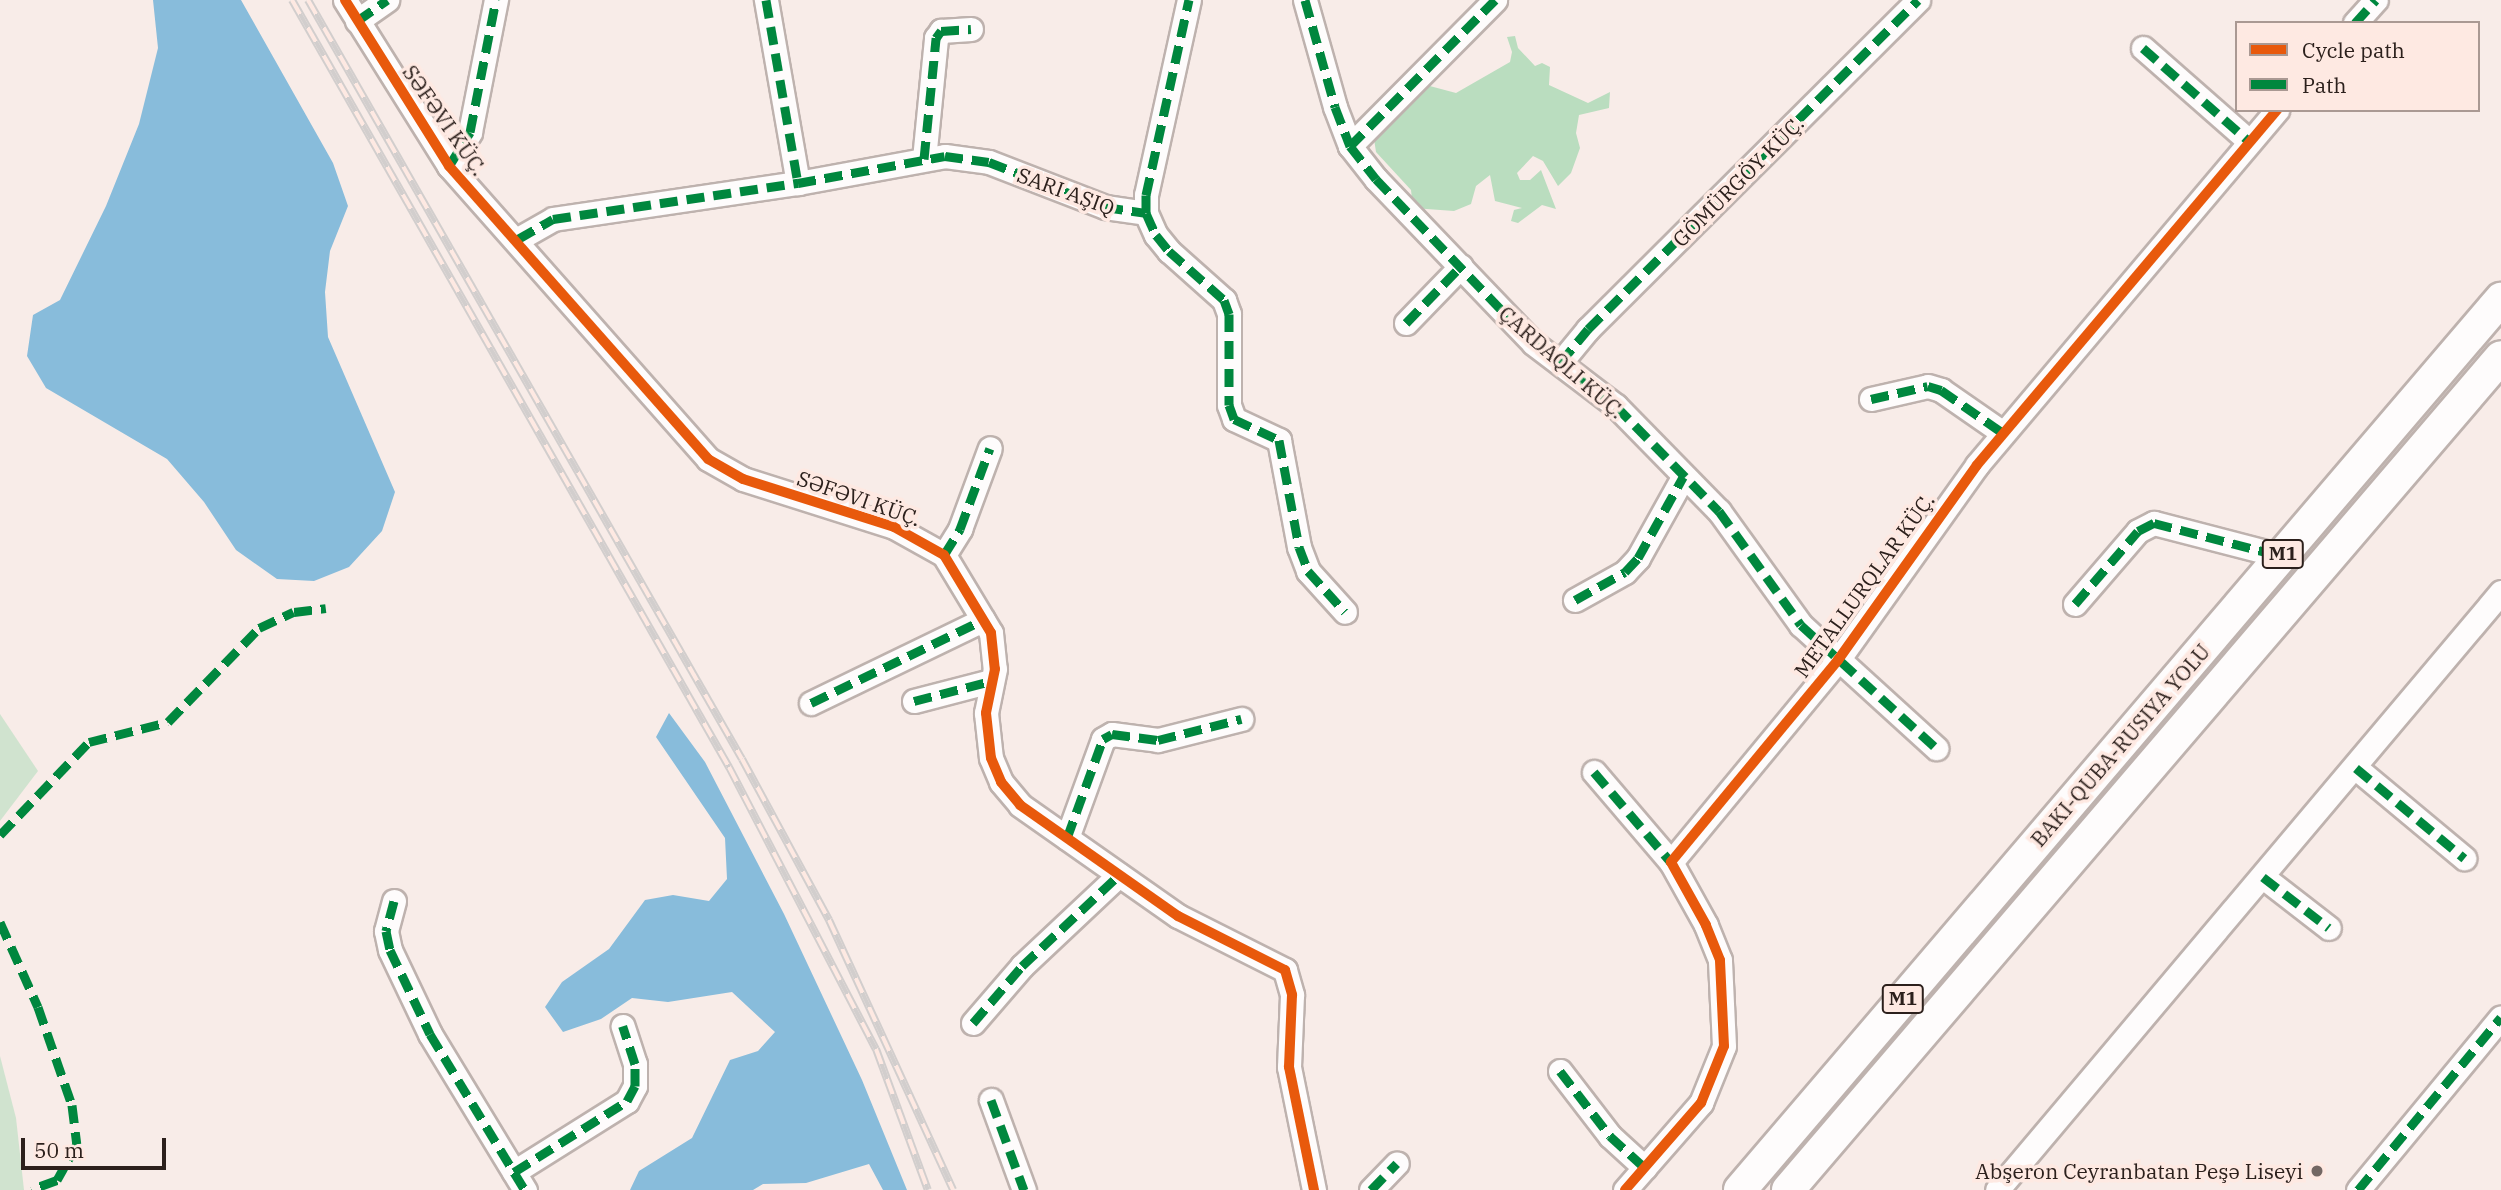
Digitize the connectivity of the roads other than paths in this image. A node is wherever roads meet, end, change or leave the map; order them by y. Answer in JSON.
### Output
{"nodes":[{"id":1,"x":345,"y":0,"type":"edge"},
{"id":2,"x":387,"y":0,"type":"edge"},
{"id":3,"x":496,"y":0,"type":"edge"},
{"id":4,"x":766,"y":0,"type":"edge"},
{"id":5,"x":1189,"y":0,"type":"edge"},
{"id":6,"x":1305,"y":0,"type":"edge"},
{"id":7,"x":1494,"y":0,"type":"edge"},
{"id":8,"x":1917,"y":0,"type":"edge"},
{"id":9,"x":2376,"y":0,"type":"edge"},
{"id":10,"x":357,"y":21,"type":"junction"},
{"id":11,"x":2357,"y":21,"type":"edge"},
{"id":12,"x":971,"y":29,"type":"dead end"},
{"id":13,"x":2143,"y":48,"type":"dead end"},
{"id":14,"x":2275,"y":112,"type":"edge"},
{"id":15,"x":2249,"y":141,"type":"junction"},
{"id":16,"x":1350,"y":146,"type":"junction"},
{"id":17,"x":925,"y":159,"type":"junction"},
{"id":18,"x":449,"y":166,"type":"junction"},
{"id":19,"x":798,"y":183,"type":"junction"},
{"id":20,"x":1146,"y":213,"type":"junction"},
{"id":21,"x":518,"y":239,"type":"junction"},
{"id":22,"x":1461,"y":266,"type":"junction"},
{"id":23,"x":2501,"y":299,"type":"edge"},
{"id":24,"x":1406,"y":323,"type":"dead end"},
{"id":25,"x":2501,"y":357,"type":"edge"},
{"id":26,"x":1560,"y":363,"type":"junction"},
{"id":27,"x":1871,"y":399,"type":"dead end"},
{"id":28,"x":2003,"y":433,"type":"junction"},
{"id":29,"x":990,"y":448,"type":"dead end"},
{"id":30,"x":1683,"y":477,"type":"junction"},
{"id":31,"x":944,"y":555,"type":"junction"},
{"id":32,"x":2282,"y":556,"type":"junction"},
{"id":33,"x":2501,"y":592,"type":"edge"},
{"id":34,"x":1574,"y":600,"type":"dead end"},
{"id":35,"x":2075,"y":604,"type":"dead end"},
{"id":36,"x":1345,"y":612,"type":"dead end"},
{"id":37,"x":984,"y":620,"type":"junction"},
{"id":38,"x":1838,"y":660,"type":"junction"},
{"id":39,"x":991,"y":681,"type":"junction"},
{"id":40,"x":914,"y":701,"type":"dead end"},
{"id":41,"x":811,"y":703,"type":"dead end"},
{"id":42,"x":1241,"y":719,"type":"dead end"},
{"id":43,"x":1937,"y":748,"type":"dead end"},
{"id":44,"x":2356,"y":768,"type":"junction"},
{"id":45,"x":1594,"y":772,"type":"dead end"},
{"id":46,"x":1067,"y":838,"type":"junction"},
{"id":47,"x":2464,"y":858,"type":"dead end"},
{"id":48,"x":1671,"y":862,"type":"junction"},
{"id":49,"x":1119,"y":875,"type":"junction"},
{"id":50,"x":2263,"y":877,"type":"junction"},
{"id":51,"x":394,"y":901,"type":"dead end"},
{"id":52,"x":2329,"y":929,"type":"dead end"},
{"id":53,"x":2501,"y":1017,"type":"edge"},
{"id":54,"x":973,"y":1023,"type":"dead end"},
{"id":55,"x":623,"y":1026,"type":"dead end"},
{"id":56,"x":1560,"y":1071,"type":"dead end"},
{"id":57,"x":991,"y":1100,"type":"dead end"},
{"id":58,"x":1398,"y":1163,"type":"dead end"},
{"id":59,"x":1645,"y":1167,"type":"junction"},
{"id":60,"x":519,"y":1181,"type":"edge"},
{"id":61,"x":1024,"y":1190,"type":"edge"},
{"id":62,"x":1314,"y":1190,"type":"edge"},
{"id":63,"x":1371,"y":1190,"type":"edge"},
{"id":64,"x":1625,"y":1190,"type":"edge"},
{"id":65,"x":1740,"y":1190,"type":"edge"},
{"id":66,"x":1788,"y":1190,"type":"edge"},
{"id":67,"x":1997,"y":1190,"type":"edge"},
{"id":68,"x":2358,"y":1190,"type":"edge"}],
"edges":[{"from":1,"to":10,"type":"street","name":"SƏFƏVI KÜÇ."},
{"from":2,"to":10,"type":"street"},
{"from":3,"to":18,"type":"street"},
{"from":4,"to":19,"type":"street"},
{"from":5,"to":20,"type":"street"},
{"from":6,"to":16,"type":"street"},
{"from":7,"to":16,"type":"street"},
{"from":8,"to":26,"type":"street","name":"GÖMÜRGÖY KÜÇ."},
{"from":9,"to":11,"type":"street"},
{"from":10,"to":18,"type":"street","name":"SƏFƏVI KÜÇ."},
{"from":12,"to":17,"type":"street"},
{"from":13,"to":15,"type":"street"},
{"from":14,"to":15,"type":"street","name":"METALLURQLAR KÜÇ."},
{"from":15,"to":28,"type":"street","name":"METALLURQLAR KÜÇ."},
{"from":16,"to":22,"type":"street"},
{"from":17,"to":19,"type":"street"},
{"from":17,"to":20,"type":"street"},
{"from":18,"to":21,"type":"street","name":"SƏFƏVI KÜÇ."},
{"from":19,"to":21,"type":"street"},
{"from":20,"to":36,"type":"street"},
{"from":21,"to":31,"type":"street","name":"SƏFƏVI KÜÇ."},
{"from":22,"to":24,"type":"street"},
{"from":22,"to":26,"type":"street"},
{"from":23,"to":32,"type":"highway","number":"M1"},
{"from":25,"to":66,"type":"highway","number":"M1"},
{"from":26,"to":30,"type":"street"},
{"from":27,"to":28,"type":"street"},
{"from":28,"to":38,"type":"street","name":"METALLURQLAR KÜÇ."},
{"from":29,"to":31,"type":"street"},
{"from":30,"to":34,"type":"street"},
{"from":30,"to":38,"type":"street"},
{"from":31,"to":37,"type":"street","name":"SƏFƏVI KÜÇ."},
{"from":32,"to":35,"type":"street"},
{"from":32,"to":65,"type":"highway","number":"M1"},
{"from":33,"to":44,"type":"street"},
{"from":37,"to":39,"type":"street","name":"SƏFƏVI KÜÇ."},
{"from":37,"to":41,"type":"street"},
{"from":38,"to":43,"type":"street"},
{"from":38,"to":48,"type":"street","name":"METALLURQLAR KÜÇ."},
{"from":39,"to":40,"type":"street"},
{"from":39,"to":46,"type":"street","name":"SƏFƏVI KÜÇ."},
{"from":42,"to":46,"type":"street"},
{"from":44,"to":47,"type":"street"},
{"from":44,"to":50,"type":"street"},
{"from":45,"to":48,"type":"street"},
{"from":46,"to":49,"type":"street","name":"SƏFƏVI KÜÇ."},
{"from":48,"to":59,"type":"street"},
{"from":49,"to":54,"type":"street"},
{"from":49,"to":62,"type":"street","name":"SƏFƏVI KÜÇ."},
{"from":50,"to":52,"type":"street"},
{"from":50,"to":67,"type":"street"},
{"from":51,"to":60,"type":"street"},
{"from":53,"to":68,"type":"street"},
{"from":55,"to":60,"type":"street"},
{"from":56,"to":59,"type":"street"},
{"from":57,"to":61,"type":"street"},
{"from":58,"to":63,"type":"street"},
{"from":59,"to":64,"type":"street"}]}
